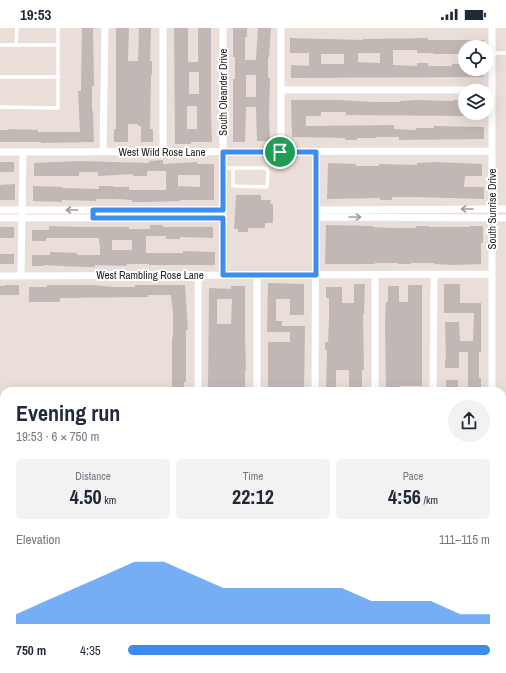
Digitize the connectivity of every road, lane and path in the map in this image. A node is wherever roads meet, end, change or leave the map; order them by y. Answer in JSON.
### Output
{"nodes":[{"id":1,"x":17,"y":28,"type":"edge"},
{"id":2,"x":58,"y":28,"type":"edge"},
{"id":3,"x":105,"y":28,"type":"edge"},
{"id":4,"x":163,"y":28,"type":"edge"},
{"id":5,"x":223,"y":28,"type":"edge"},
{"id":6,"x":281,"y":28,"type":"edge"},
{"id":7,"x":492,"y":28,"type":"edge"},
{"id":8,"x":492,"y":40,"type":"edge"},
{"id":9,"x":0,"y":45,"type":"edge"},
{"id":10,"x":16,"y":45,"type":"junction"},
{"id":11,"x":58,"y":45,"type":"junction"},
{"id":12,"x":494,"y":53,"type":"edge"},
{"id":13,"x":506,"y":53,"type":"edge"},
{"id":14,"x":0,"y":77,"type":"edge"},
{"id":15,"x":59,"y":77,"type":"junction"},
{"id":16,"x":281,"y":90,"type":"junction"},
{"id":17,"x":458,"y":90,"type":"edge"},
{"id":18,"x":0,"y":107,"type":"edge"},
{"id":19,"x":492,"y":120,"type":"edge"},
{"id":20,"x":0,"y":152,"type":"edge"},
{"id":21,"x":23,"y":152,"type":"junction"},
{"id":22,"x":103,"y":152,"type":"junction"},
{"id":23,"x":163,"y":152,"type":"junction"},
{"id":24,"x":223,"y":152,"type":"junction"},
{"id":25,"x":280,"y":152,"type":"junction"},
{"id":26,"x":316,"y":152,"type":"junction"},
{"id":27,"x":492,"y":152,"type":"junction"},
{"id":28,"x":223,"y":168,"type":"junction"},
{"id":29,"x":234,"y":168,"type":"junction"},
{"id":30,"x":492,"y":209,"type":"junction"},
{"id":31,"x":506,"y":209,"type":"edge"},
{"id":32,"x":0,"y":210,"type":"edge"},
{"id":33,"x":23,"y":210,"type":"junction"},
{"id":34,"x":93,"y":210,"type":"junction"},
{"id":35,"x":152,"y":210,"type":"junction"},
{"id":36,"x":223,"y":210,"type":"junction"},
{"id":37,"x":316,"y":213,"type":"junction"},
{"id":38,"x":0,"y":218,"type":"edge"},
{"id":39,"x":22,"y":218,"type":"junction"},
{"id":40,"x":93,"y":218,"type":"junction"},
{"id":41,"x":152,"y":218,"type":"junction"},
{"id":42,"x":223,"y":218,"type":"junction"},
{"id":43,"x":492,"y":218,"type":"junction"},
{"id":44,"x":506,"y":218,"type":"edge"},
{"id":45,"x":492,"y":274,"type":"junction"},
{"id":46,"x":198,"y":275,"type":"junction"},
{"id":47,"x":223,"y":275,"type":"junction"},
{"id":48,"x":257,"y":275,"type":"junction"},
{"id":49,"x":316,"y":275,"type":"junction"},
{"id":50,"x":375,"y":275,"type":"junction"},
{"id":51,"x":434,"y":275,"type":"junction"},
{"id":52,"x":0,"y":276,"type":"edge"},
{"id":53,"x":21,"y":276,"type":"junction"},
{"id":54,"x":198,"y":387,"type":"edge"},
{"id":55,"x":257,"y":387,"type":"edge"},
{"id":56,"x":315,"y":387,"type":"edge"},
{"id":57,"x":375,"y":387,"type":"edge"},
{"id":58,"x":433,"y":387,"type":"edge"},
{"id":59,"x":492,"y":387,"type":"edge"}],
"edges":[{"from":1,"to":10,"type":"lane"},
{"from":2,"to":11,"type":"lane"},
{"from":3,"to":22,"type":"street"},
{"from":4,"to":23,"type":"street"},
{"from":5,"to":24,"type":"street","name":"South Oleander Drive"},
{"from":6,"to":16,"type":"street"},
{"from":7,"to":8,"type":"street","name":"South Sunrise Drive"},
{"from":9,"to":10,"type":"lane"},
{"from":10,"to":11,"type":"lane"},
{"from":11,"to":15,"type":"lane"},
{"from":12,"to":13,"type":"lane"},
{"from":14,"to":15,"type":"lane"},
{"from":15,"to":18,"type":"lane"},
{"from":16,"to":17,"type":"street"},
{"from":16,"to":25,"type":"street"},
{"from":19,"to":27,"type":"street","name":"South Sunrise Drive"},
{"from":20,"to":21,"type":"street","name":"West Wild Rose Lane"},
{"from":21,"to":22,"type":"street","name":"West Wild Rose Lane"},
{"from":21,"to":33,"type":"street"},
{"from":22,"to":23,"type":"street","name":"West Wild Rose Lane"},
{"from":23,"to":24,"type":"street","name":"West Wild Rose Lane"},
{"from":24,"to":25,"type":"street","name":"West Wild Rose Lane"},
{"from":24,"to":28,"type":"street","name":"South Oleander Drive"},
{"from":25,"to":26,"type":"street","name":"West Wild Rose Lane"},
{"from":26,"to":27,"type":"street","name":"West Wild Rose Lane"},
{"from":26,"to":37,"type":"street"},
{"from":27,"to":30,"type":"street","name":"South Sunrise Drive"},
{"from":28,"to":29,"type":"lane"},
{"from":28,"to":36,"type":"street","name":"South Oleander Drive"},
{"from":29,"to":29,"type":"lane"},
{"from":30,"to":31,"type":"street"},
{"from":30,"to":37,"type":"street","one_way":true},
{"from":30,"to":43,"type":"street","name":"South Sunrise Drive"},
{"from":32,"to":33,"type":"street"},
{"from":34,"to":33,"type":"street","one_way":true},
{"from":33,"to":39,"type":"street"},
{"from":34,"to":35,"type":"street"},
{"from":34,"to":40,"type":"street"},
{"from":35,"to":36,"type":"street"},
{"from":35,"to":41,"type":"street"},
{"from":36,"to":42,"type":"street","name":"South Oleander Drive"},
{"from":37,"to":43,"type":"street","one_way":true},
{"from":37,"to":49,"type":"street"},
{"from":38,"to":39,"type":"street"},
{"from":39,"to":40,"type":"street"},
{"from":39,"to":53,"type":"street"},
{"from":40,"to":41,"type":"street"},
{"from":41,"to":42,"type":"street"},
{"from":42,"to":47,"type":"street","name":"South Oleander Drive"},
{"from":43,"to":44,"type":"street"},
{"from":43,"to":45,"type":"street","name":"South Sunrise Drive"},
{"from":45,"to":51,"type":"street","name":"West Rambling Rose Lane"},
{"from":45,"to":59,"type":"street","name":"South Sunrise Drive"},
{"from":46,"to":47,"type":"street","name":"West Rambling Rose Lane"},
{"from":46,"to":53,"type":"street","name":"West Rambling Rose Lane"},
{"from":46,"to":54,"type":"street"},
{"from":47,"to":48,"type":"street","name":"West Rambling Rose Lane"},
{"from":48,"to":49,"type":"street","name":"West Rambling Rose Lane"},
{"from":48,"to":55,"type":"street"},
{"from":49,"to":50,"type":"street","name":"West Rambling Rose Lane"},
{"from":49,"to":56,"type":"street"},
{"from":50,"to":51,"type":"street","name":"West Rambling Rose Lane"},
{"from":50,"to":57,"type":"street"},
{"from":51,"to":58,"type":"street"},
{"from":52,"to":53,"type":"street","name":"West Rambling Rose Lane"}]}
